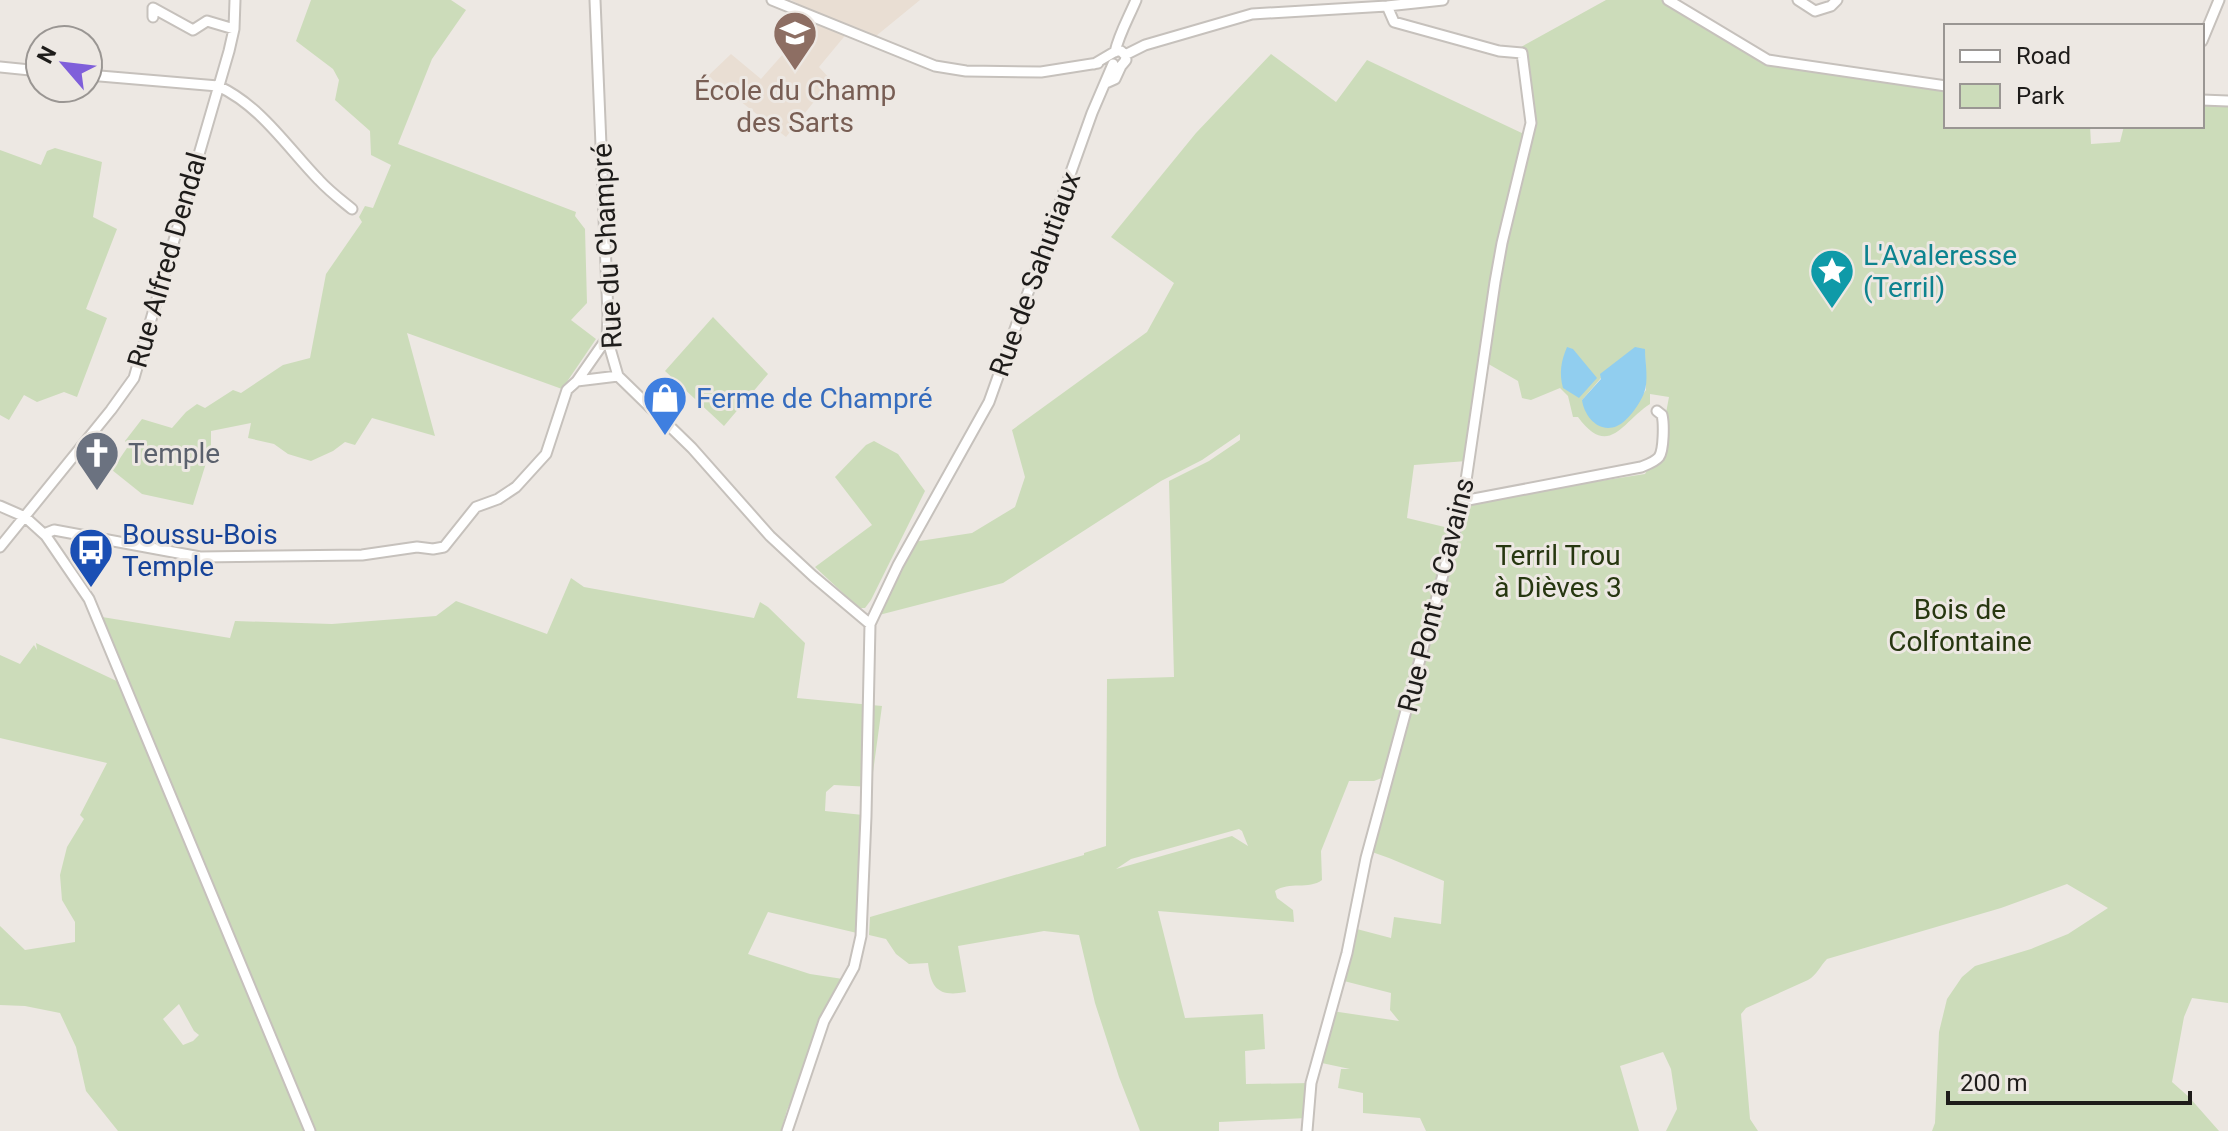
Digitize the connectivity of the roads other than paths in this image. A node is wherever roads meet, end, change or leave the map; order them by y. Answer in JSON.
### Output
{"nodes":[{"id":1,"x":235,"y":0,"type":"edge"},
{"id":2,"x":595,"y":0,"type":"edge"},
{"id":3,"x":772,"y":0,"type":"edge"},
{"id":4,"x":1136,"y":0,"type":"edge"},
{"id":5,"x":1443,"y":0,"type":"edge"},
{"id":6,"x":1668,"y":0,"type":"edge"},
{"id":7,"x":1798,"y":0,"type":"edge"},
{"id":8,"x":1837,"y":0,"type":"edge"},
{"id":9,"x":2219,"y":0,"type":"edge"},
{"id":10,"x":1387,"y":6,"type":"junction"},
{"id":11,"x":153,"y":17,"type":"dead end"},
{"id":12,"x":234,"y":29,"type":"junction"},
{"id":13,"x":1125,"y":34,"type":"junction"},
{"id":14,"x":2204,"y":36,"type":"edge"},
{"id":15,"x":1148,"y":44,"type":"junction"},
{"id":16,"x":1117,"y":58,"type":"junction"},
{"id":17,"x":1094,"y":64,"type":"junction"},
{"id":18,"x":0,"y":67,"type":"edge"},
{"id":19,"x":24,"y":69,"type":"edge"},
{"id":20,"x":104,"y":76,"type":"edge"},
{"id":21,"x":1107,"y":81,"type":"junction"},
{"id":22,"x":218,"y":86,"type":"junction"},
{"id":23,"x":1944,"y":86,"type":"edge"},
{"id":24,"x":2204,"y":100,"type":"edge"},
{"id":25,"x":2228,"y":101,"type":"edge"},
{"id":26,"x":352,"y":209,"type":"dead end"},
{"id":27,"x":607,"y":338,"type":"junction"},
{"id":28,"x":618,"y":376,"type":"junction"},
{"id":29,"x":577,"y":381,"type":"junction"},
{"id":30,"x":1657,"y":411,"type":"dead end"},
{"id":31,"x":1463,"y":501,"type":"junction"},
{"id":32,"x":0,"y":506,"type":"edge"},
{"id":33,"x":25,"y":517,"type":"junction"},
{"id":34,"x":44,"y":534,"type":"junction"},
{"id":35,"x":0,"y":547,"type":"edge"},
{"id":36,"x":870,"y":624,"type":"junction"},
{"id":37,"x":310,"y":1131,"type":"edge"},
{"id":38,"x":787,"y":1131,"type":"edge"},
{"id":39,"x":1307,"y":1131,"type":"edge"}],
"edges":[{"from":1,"to":12,"type":"street","name":"Rue Alfred Dendal"},
{"from":2,"to":27,"type":"street","name":"Rue du Champré"},
{"from":3,"to":17,"type":"street"},
{"from":4,"to":13,"type":"street"},
{"from":5,"to":10,"type":"street"},
{"from":6,"to":23,"type":"street"},
{"from":7,"to":8,"type":"street"},
{"from":9,"to":14,"type":"street"},
{"from":10,"to":15,"type":"street"},
{"from":10,"to":31,"type":"street","name":"Rue Pont à Cavains"},
{"from":11,"to":12,"type":"street"},
{"from":12,"to":22,"type":"street","name":"Rue Alfred Dendal"},
{"from":13,"to":15,"type":"street"},
{"from":13,"to":16,"type":"street"},
{"from":15,"to":16,"type":"street"},
{"from":16,"to":17,"type":"street"},
{"from":16,"to":21,"type":"street","name":"Rue de Sahutiaux"},
{"from":17,"to":21,"type":"street"},
{"from":18,"to":19,"type":"street"},
{"from":20,"to":22,"type":"street"},
{"from":21,"to":36,"type":"street","name":"Rue de Sahutiaux"},
{"from":22,"to":26,"type":"street"},
{"from":22,"to":33,"type":"street","name":"Rue Alfred Dendal"},
{"from":24,"to":25,"type":"street"},
{"from":27,"to":28,"type":"street","name":"Rue du Champré"},
{"from":27,"to":29,"type":"street"},
{"from":28,"to":29,"type":"street"},
{"from":28,"to":36,"type":"street","name":"Rue du Champré"},
{"from":29,"to":34,"type":"street"},
{"from":30,"to":31,"type":"street"},
{"from":31,"to":39,"type":"street","name":"Rue Pont à Cavains"},
{"from":32,"to":33,"type":"street"},
{"from":33,"to":34,"type":"street"},
{"from":33,"to":35,"type":"street","name":"Rue Alfred Dendal"},
{"from":34,"to":37,"type":"street"},
{"from":36,"to":38,"type":"street"}]}
